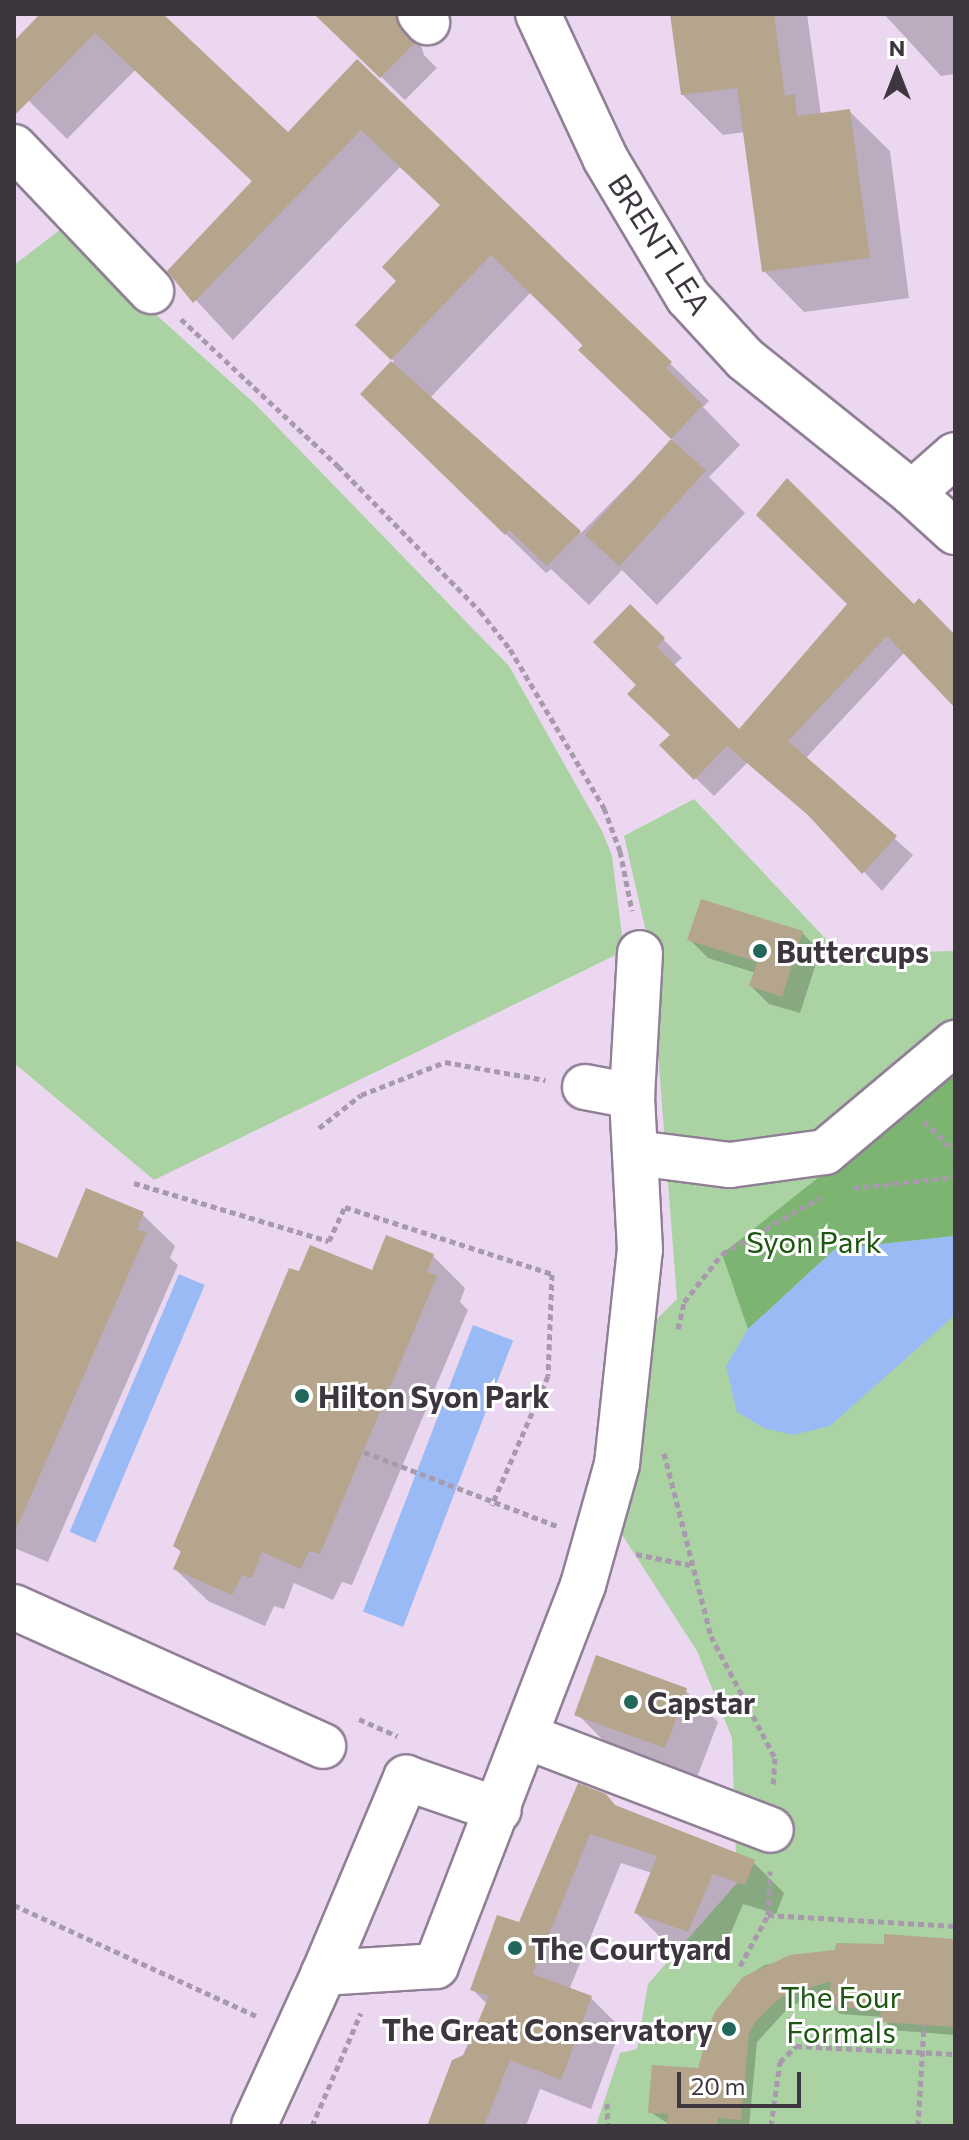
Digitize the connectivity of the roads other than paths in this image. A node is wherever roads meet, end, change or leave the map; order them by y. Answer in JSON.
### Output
{"nodes":[{"id":1,"x":538,"y":14,"type":"edge"},
{"id":2,"x":14,"y":147,"type":"edge"},
{"id":3,"x":151,"y":291,"type":"road end"},
{"id":4,"x":955,"y":455,"type":"edge"},
{"id":5,"x":912,"y":493,"type":"junction"},
{"id":6,"x":955,"y":532,"type":"edge"},
{"id":7,"x":640,"y":953,"type":"dead end"},
{"id":8,"x":955,"y":1043,"type":"edge"},
{"id":9,"x":585,"y":1087,"type":"road end"},
{"id":10,"x":632,"y":1096,"type":"junction"},
{"id":11,"x":636,"y":1153,"type":"junction"},
{"id":12,"x":14,"y":1607,"type":"edge"},
{"id":13,"x":525,"y":1736,"type":"junction"},
{"id":14,"x":323,"y":1746,"type":"dead end"},
{"id":15,"x":499,"y":1810,"type":"junction"},
{"id":16,"x":771,"y":1830,"type":"road end"},
{"id":17,"x":324,"y":1973,"type":"junction"},
{"id":18,"x":254,"y":2126,"type":"edge"}],
"edges":[{"from":1,"to":5,"type":"street","name":"BRENT LEA"},
{"from":2,"to":3,"type":"street"},
{"from":4,"to":5,"type":"street"},
{"from":5,"to":6,"type":"street","name":"BRENT LEA"},
{"from":7,"to":10,"type":"street"},
{"from":8,"to":11,"type":"street"},
{"from":9,"to":10,"type":"street"},
{"from":10,"to":11,"type":"street"},
{"from":11,"to":13,"type":"street"},
{"from":12,"to":14,"type":"street"},
{"from":13,"to":15,"type":"street"},
{"from":13,"to":16,"type":"street"},
{"from":15,"to":17,"type":"street"},
{"from":15,"to":17,"type":"street"},
{"from":17,"to":18,"type":"street"}]}
